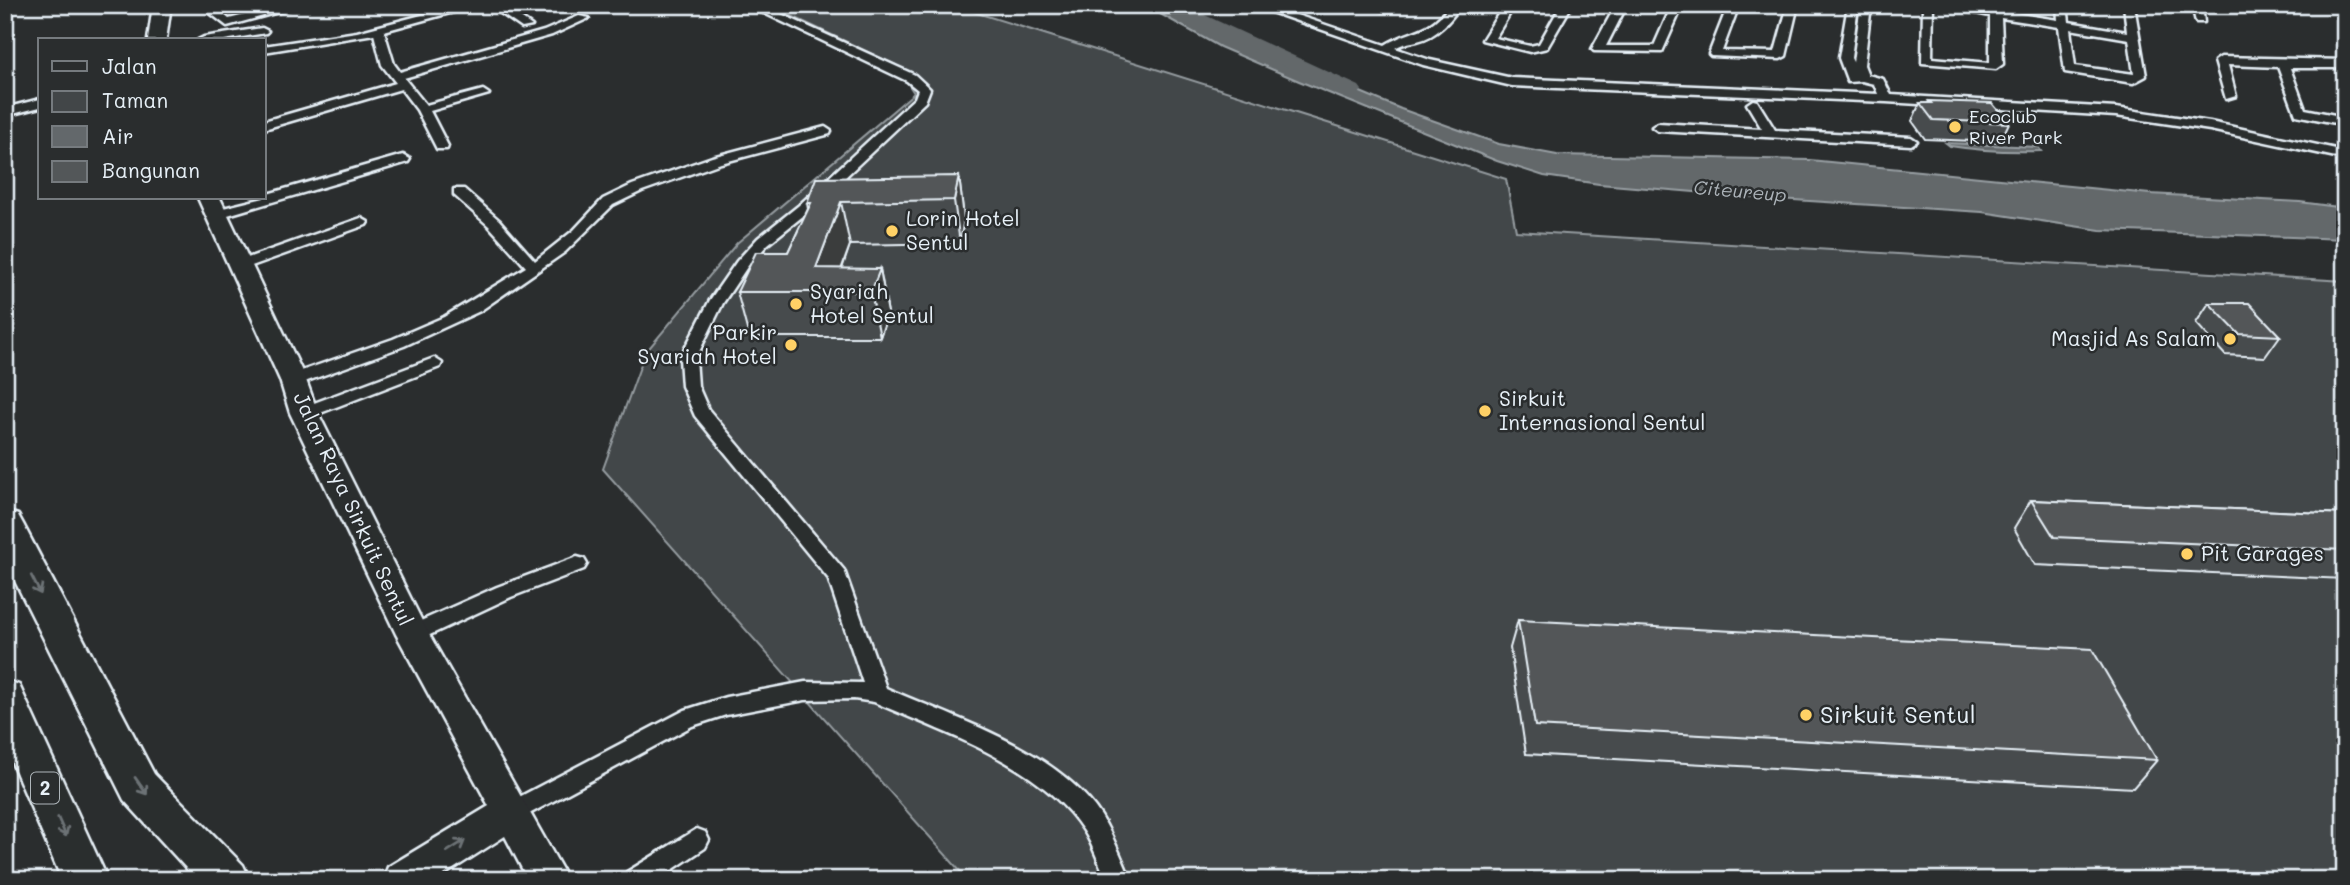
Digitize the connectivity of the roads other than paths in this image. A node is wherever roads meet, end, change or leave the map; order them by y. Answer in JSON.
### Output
{"nodes":[{"id":1,"x":162,"y":5,"type":"edge"},
{"id":2,"x":474,"y":5,"type":"edge"},
{"id":3,"x":494,"y":5,"type":"edge"},
{"id":4,"x":752,"y":5,"type":"edge"},
{"id":5,"x":1256,"y":5,"type":"edge"},
{"id":6,"x":1277,"y":5,"type":"edge"},
{"id":7,"x":1370,"y":5,"type":"edge"},
{"id":8,"x":1389,"y":5,"type":"edge"},
{"id":9,"x":1445,"y":5,"type":"edge"},
{"id":10,"x":1456,"y":5,"type":"edge"},
{"id":11,"x":1510,"y":5,"type":"edge"},
{"id":12,"x":1567,"y":5,"type":"edge"},
{"id":13,"x":1622,"y":5,"type":"edge"},
{"id":14,"x":1678,"y":5,"type":"edge"},
{"id":15,"x":1702,"y":5,"type":"edge"},
{"id":16,"x":1793,"y":5,"type":"edge"},
{"id":17,"x":1853,"y":5,"type":"edge"},
{"id":18,"x":1866,"y":5,"type":"edge"},
{"id":19,"x":1928,"y":5,"type":"edge"},
{"id":20,"x":1942,"y":5,"type":"edge"},
{"id":21,"x":2062,"y":5,"type":"edge"},
{"id":22,"x":2129,"y":5,"type":"edge"},
{"id":23,"x":2197,"y":5,"type":"edge"},
{"id":24,"x":295,"y":6,"type":"edge"},
{"id":25,"x":1733,"y":8,"type":"edge"},
{"id":26,"x":1994,"y":9,"type":"edge"},
{"id":27,"x":215,"y":13,"type":"dead end"},
{"id":28,"x":583,"y":19,"type":"dead end"},
{"id":29,"x":2200,"y":20,"type":"dead end"},
{"id":30,"x":2064,"y":25,"type":"junction"},
{"id":31,"x":526,"y":26,"type":"dead end"},
{"id":32,"x":378,"y":30,"type":"junction"},
{"id":33,"x":1429,"y":30,"type":"junction"},
{"id":34,"x":262,"y":31,"type":"dead end"},
{"id":35,"x":2134,"y":36,"type":"junction"},
{"id":36,"x":158,"y":38,"type":"edge"},
{"id":37,"x":217,"y":38,"type":"edge"},
{"id":38,"x":1401,"y":48,"type":"junction"},
{"id":39,"x":266,"y":49,"type":"edge"},
{"id":40,"x":1845,"y":58,"type":"junction"},
{"id":41,"x":1858,"y":60,"type":"junction"},
{"id":42,"x":2283,"y":64,"type":"junction"},
{"id":43,"x":2345,"y":65,"type":"edge"},
{"id":44,"x":401,"y":80,"type":"junction"},
{"id":45,"x":1857,"y":85,"type":"junction"},
{"id":46,"x":1723,"y":92,"type":"junction"},
{"id":47,"x":483,"y":94,"type":"dead end"},
{"id":48,"x":1774,"y":94,"type":"junction"},
{"id":49,"x":1885,"y":94,"type":"junction"},
{"id":50,"x":2230,"y":96,"type":"dead end"},
{"id":51,"x":38,"y":104,"type":"edge"},
{"id":52,"x":1754,"y":104,"type":"junction"},
{"id":53,"x":423,"y":109,"type":"junction"},
{"id":54,"x":5,"y":112,"type":"edge"},
{"id":55,"x":2345,"y":121,"type":"edge"},
{"id":56,"x":266,"y":124,"type":"edge"},
{"id":57,"x":1658,"y":127,"type":"dead end"},
{"id":58,"x":825,"y":131,"type":"dead end"},
{"id":59,"x":1772,"y":135,"type":"junction"},
{"id":60,"x":1911,"y":141,"type":"dead end"},
{"id":61,"x":442,"y":146,"type":"dead end"},
{"id":62,"x":2345,"y":148,"type":"edge"},
{"id":63,"x":2345,"y":155,"type":"edge"},
{"id":64,"x":403,"y":159,"type":"dead end"},
{"id":65,"x":458,"y":192,"type":"dead end"},
{"id":66,"x":266,"y":193,"type":"edge"},
{"id":67,"x":237,"y":200,"type":"edge"},
{"id":68,"x":213,"y":206,"type":"edge"},
{"id":69,"x":361,"y":222,"type":"dead end"},
{"id":70,"x":241,"y":265,"type":"junction"},
{"id":71,"x":534,"y":268,"type":"junction"},
{"id":72,"x":434,"y":363,"type":"dead end"},
{"id":73,"x":293,"y":380,"type":"junction"},
{"id":74,"x":304,"y":413,"type":"junction"},
{"id":75,"x":5,"y":524,"type":"edge"},
{"id":76,"x":577,"y":564,"type":"dead end"},
{"id":77,"x":412,"y":634,"type":"junction"},
{"id":78,"x":877,"y":694,"type":"junction"},
{"id":79,"x":5,"y":697,"type":"edge"},
{"id":80,"x":510,"y":813,"type":"junction"},
{"id":81,"x":697,"y":840,"type":"dead end"},
{"id":82,"x":85,"y":880,"type":"edge"},
{"id":83,"x":227,"y":880,"type":"edge"},
{"id":84,"x":402,"y":880,"type":"edge"},
{"id":85,"x":550,"y":880,"type":"edge"},
{"id":86,"x":636,"y":880,"type":"edge"},
{"id":87,"x":1119,"y":880,"type":"edge"}],
"edges":[{"from":1,"to":36,"type":"main road"},
{"from":2,"to":32,"type":"street"},
{"from":3,"to":31,"type":"street"},
{"from":4,"to":78,"type":"street"},
{"from":5,"to":38,"type":"street"},
{"from":6,"to":38,"type":"street"},
{"from":7,"to":8,"type":"street"},
{"from":9,"to":33,"type":"street"},
{"from":10,"to":33,"type":"street"},
{"from":11,"to":12,"type":"street"},
{"from":13,"to":14,"type":"street"},
{"from":15,"to":25,"type":"street"},
{"from":16,"to":25,"type":"street"},
{"from":17,"to":40,"type":"street"},
{"from":18,"to":41,"type":"street"},
{"from":19,"to":26,"type":"street"},
{"from":20,"to":26,"type":"street"},
{"from":21,"to":30,"type":"street"},
{"from":22,"to":35,"type":"street"},
{"from":23,"to":29,"type":"street"},
{"from":24,"to":27,"type":"street"},
{"from":26,"to":30,"type":"street"},
{"from":28,"to":44,"type":"street"},
{"from":30,"to":35,"type":"street"},
{"from":30,"to":35,"type":"street"},
{"from":32,"to":39,"type":"street"},
{"from":32,"to":44,"type":"street"},
{"from":33,"to":38,"type":"street"},
{"from":34,"to":37,"type":"street"},
{"from":38,"to":45,"type":"street"},
{"from":38,"to":46,"type":"street"},
{"from":40,"to":41,"type":"street"},
{"from":40,"to":45,"type":"street"},
{"from":41,"to":45,"type":"street"},
{"from":42,"to":43,"type":"street"},
{"from":42,"to":50,"type":"street"},
{"from":42,"to":55,"type":"street"},
{"from":44,"to":53,"type":"street"},
{"from":44,"to":56,"type":"street"},
{"from":45,"to":48,"type":"street"},
{"from":45,"to":49,"type":"street"},
{"from":46,"to":48,"type":"street"},
{"from":46,"to":52,"type":"street"},
{"from":47,"to":53,"type":"street"},
{"from":48,"to":52,"type":"street"},
{"from":49,"to":62,"type":"street"},
{"from":49,"to":63,"type":"street"},
{"from":51,"to":54,"type":"street"},
{"from":52,"to":59,"type":"street"},
{"from":53,"to":61,"type":"street"},
{"from":57,"to":59,"type":"street"},
{"from":58,"to":71,"type":"street"},
{"from":59,"to":60,"type":"street"},
{"from":64,"to":66,"type":"street"},
{"from":65,"to":71,"type":"street"},
{"from":67,"to":68,"type":"street"},
{"from":68,"to":70,"type":"main road","name":"Jalan Raya Sirkuit Sentul"},
{"from":69,"to":70,"type":"street"},
{"from":70,"to":73,"type":"main road","name":"Jalan Raya Sirkuit Sentul"},
{"from":71,"to":73,"type":"street"},
{"from":72,"to":74,"type":"street"},
{"from":73,"to":74,"type":"main road","name":"Jalan Raya Sirkuit Sentul"},
{"from":74,"to":77,"type":"main road","name":"Jalan Raya Sirkuit Sentul"},
{"from":75,"to":83,"type":"highway","one_way":true},
{"from":76,"to":77,"type":"street"},
{"from":77,"to":80,"type":"main road","name":"Jalan Raya Sirkuit Sentul"},
{"from":78,"to":80,"type":"street"},
{"from":78,"to":87,"type":"street"},
{"from":79,"to":82,"type":"highway","number":"2","one_way":true},
{"from":84,"to":80,"type":"main road","one_way":true},
{"from":80,"to":85,"type":"main road","name":"Jalan Raya Sirkuit Sentul"},
{"from":81,"to":86,"type":"street"}]}
